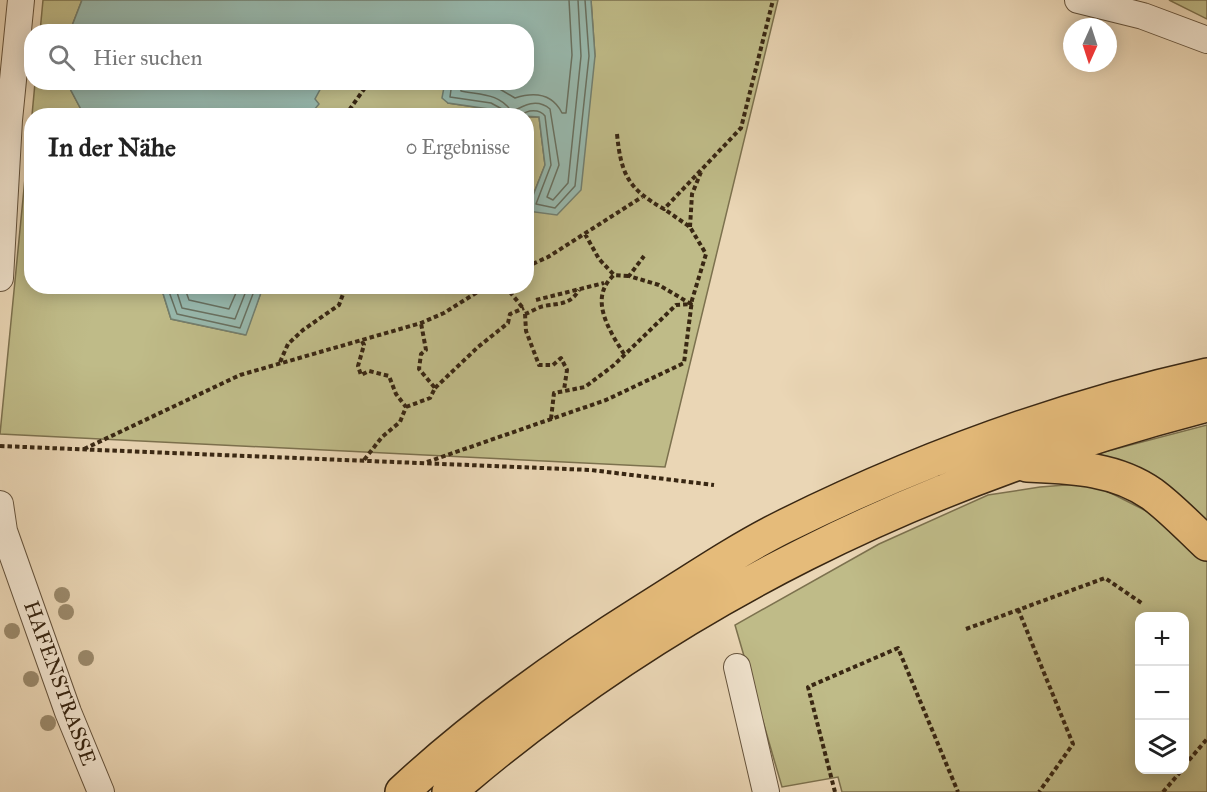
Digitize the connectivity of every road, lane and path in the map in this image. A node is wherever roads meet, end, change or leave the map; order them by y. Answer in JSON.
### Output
{"nodes":[{"id":1,"x":21,"y":0,"type":"edge"},
{"id":2,"x":773,"y":0,"type":"edge"},
{"id":3,"x":1078,"y":0,"type":"edge"},
{"id":4,"x":1116,"y":0,"type":"edge"},
{"id":5,"x":1143,"y":16,"type":"junction"},
{"id":6,"x":1207,"y":40,"type":"edge"},
{"id":7,"x":363,"y":90,"type":"edge"},
{"id":8,"x":351,"y":108,"type":"edge"},
{"id":9,"x":5,"y":119,"type":"edge"},
{"id":10,"x":617,"y":134,"type":"dead end"},
{"id":11,"x":701,"y":170,"type":"junction"},
{"id":12,"x":642,"y":197,"type":"junction"},
{"id":13,"x":664,"y":209,"type":"junction"},
{"id":14,"x":690,"y":227,"type":"junction"},
{"id":15,"x":585,"y":234,"type":"junction"},
{"id":16,"x":644,"y":256,"type":"dead end"},
{"id":17,"x":534,"y":263,"type":"edge"},
{"id":18,"x":614,"y":275,"type":"junction"},
{"id":19,"x":629,"y":276,"type":"junction"},
{"id":20,"x":0,"y":278,"type":"edge"},
{"id":21,"x":604,"y":283,"type":"junction"},
{"id":22,"x":579,"y":290,"type":"junction"},
{"id":23,"x":343,"y":294,"type":"edge"},
{"id":24,"x":474,"y":294,"type":"edge"},
{"id":25,"x":511,"y":294,"type":"edge"},
{"id":26,"x":536,"y":300,"type":"dead end"},
{"id":27,"x":691,"y":304,"type":"junction"},
{"id":28,"x":524,"y":308,"type":"junction"},
{"id":29,"x":525,"y":314,"type":"junction"},
{"id":30,"x":421,"y":323,"type":"junction"},
{"id":31,"x":362,"y":341,"type":"junction"},
{"id":32,"x":624,"y":354,"type":"junction"},
{"id":33,"x":280,"y":363,"type":"junction"},
{"id":34,"x":1207,"y":375,"type":"edge"},
{"id":35,"x":435,"y":388,"type":"junction"},
{"id":36,"x":564,"y":390,"type":"junction"},
{"id":37,"x":1207,"y":405,"type":"edge"},
{"id":38,"x":406,"y":407,"type":"junction"},
{"id":39,"x":551,"y":419,"type":"junction"},
{"id":40,"x":0,"y":446,"type":"edge"},
{"id":41,"x":82,"y":450,"type":"junction"},
{"id":42,"x":364,"y":461,"type":"junction"},
{"id":43,"x":424,"y":464,"type":"junction"},
{"id":44,"x":1010,"y":464,"type":"junction"},
{"id":45,"x":714,"y":485,"type":"dead end"},
{"id":46,"x":0,"y":504,"type":"edge"},
{"id":47,"x":1207,"y":544,"type":"edge"},
{"id":48,"x":1143,"y":604,"type":"dead end"},
{"id":49,"x":1018,"y":609,"type":"junction"},
{"id":50,"x":966,"y":629,"type":"dead end"},
{"id":51,"x":737,"y":667,"type":"dead end"},
{"id":52,"x":1207,"y":739,"type":"edge"},
{"id":53,"x":1189,"y":761,"type":"edge"},
{"id":54,"x":1178,"y":774,"type":"edge"},
{"id":55,"x":101,"y":792,"type":"edge"},
{"id":56,"x":402,"y":792,"type":"edge"},
{"id":57,"x":450,"y":792,"type":"edge"},
{"id":58,"x":766,"y":792,"type":"edge"},
{"id":59,"x":835,"y":792,"type":"edge"},
{"id":60,"x":958,"y":792,"type":"edge"},
{"id":61,"x":1039,"y":792,"type":"edge"},
{"id":62,"x":1163,"y":792,"type":"edge"}],
"edges":[{"from":1,"to":9,"type":"street"},
{"from":2,"to":11,"type":"path"},
{"from":3,"to":5,"type":"street"},
{"from":4,"to":5,"type":"street"},
{"from":5,"to":6,"type":"street"},
{"from":7,"to":8,"type":"path"},
{"from":9,"to":20,"type":"street"},
{"from":10,"to":12,"type":"path"},
{"from":11,"to":13,"type":"path"},
{"from":11,"to":14,"type":"path"},
{"from":12,"to":13,"type":"path"},
{"from":12,"to":15,"type":"path"},
{"from":13,"to":14,"type":"path"},
{"from":14,"to":27,"type":"path"},
{"from":15,"to":17,"type":"path"},
{"from":15,"to":18,"type":"path"},
{"from":16,"to":19,"type":"path"},
{"from":18,"to":19,"type":"path"},
{"from":18,"to":21,"type":"path"},
{"from":19,"to":27,"type":"path"},
{"from":21,"to":22,"type":"path"},
{"from":21,"to":32,"type":"path"},
{"from":22,"to":26,"type":"path"},
{"from":22,"to":29,"type":"path"},
{"from":23,"to":33,"type":"path"},
{"from":24,"to":30,"type":"path"},
{"from":25,"to":28,"type":"path"},
{"from":27,"to":32,"type":"path"},
{"from":27,"to":39,"type":"path"},
{"from":28,"to":29,"type":"path"},
{"from":28,"to":35,"type":"path"},
{"from":29,"to":36,"type":"path"},
{"from":30,"to":31,"type":"path"},
{"from":30,"to":35,"type":"path"},
{"from":31,"to":33,"type":"path"},
{"from":31,"to":38,"type":"path"},
{"from":32,"to":36,"type":"path"},
{"from":33,"to":41,"type":"path"},
{"from":34,"to":56,"type":"highway"},
{"from":35,"to":38,"type":"path"},
{"from":36,"to":39,"type":"path"},
{"from":37,"to":44,"type":"highway"},
{"from":38,"to":42,"type":"path"},
{"from":39,"to":43,"type":"path"},
{"from":40,"to":41,"type":"path"},
{"from":41,"to":42,"type":"path"},
{"from":42,"to":43,"type":"path"},
{"from":43,"to":45,"type":"path"},
{"from":44,"to":47,"type":"highway"},
{"from":44,"to":57,"type":"highway"},
{"from":46,"to":55,"type":"street","name":"HAFENSTRASSE"},
{"from":48,"to":49,"type":"path"},
{"from":49,"to":50,"type":"path"},
{"from":49,"to":61,"type":"path"},
{"from":51,"to":58,"type":"street"},
{"from":52,"to":53,"type":"path"},
{"from":54,"to":62,"type":"path"},
{"from":59,"to":60,"type":"path"}]}
